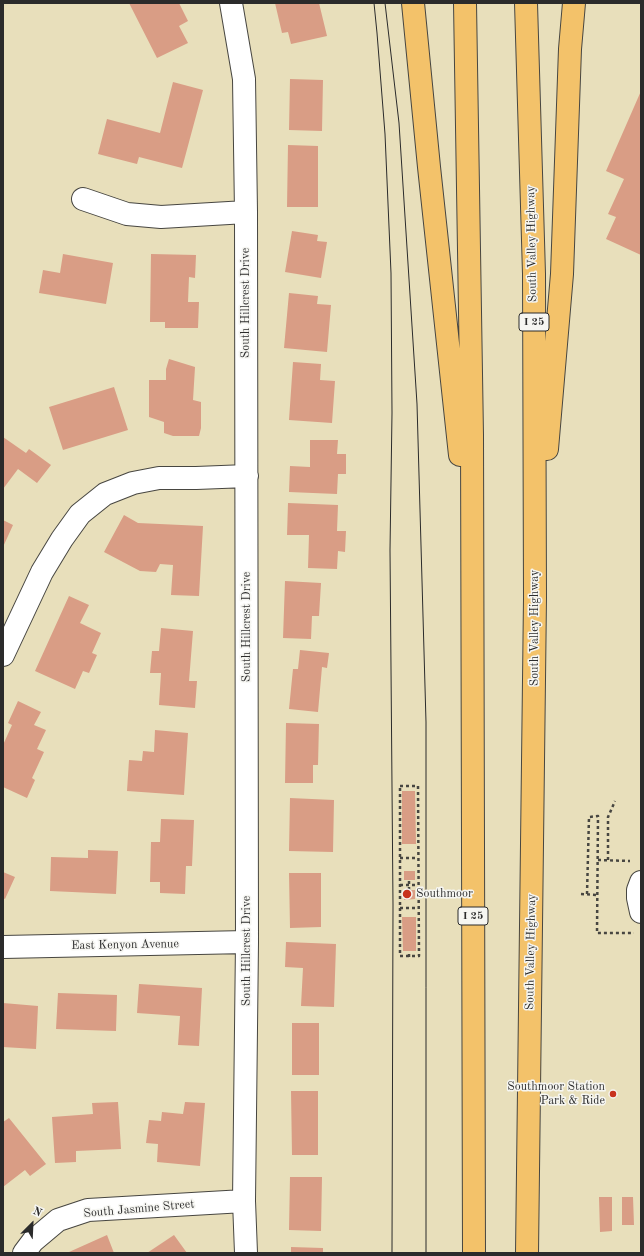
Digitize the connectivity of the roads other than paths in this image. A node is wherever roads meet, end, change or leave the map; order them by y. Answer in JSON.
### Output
{"nodes":[{"id":1,"x":231,"y":3,"type":"edge"},
{"id":2,"x":413,"y":3,"type":"edge"},
{"id":3,"x":465,"y":3,"type":"edge"},
{"id":4,"x":526,"y":3,"type":"edge"},
{"id":5,"x":574,"y":3,"type":"edge"},
{"id":6,"x":83,"y":199,"type":"dead end"},
{"id":7,"x":246,"y":212,"type":"junction"},
{"id":8,"x":247,"y":476,"type":"junction"},
{"id":9,"x":473,"y":578,"type":"junction"},
{"id":10,"x":535,"y":598,"type":"junction"},
{"id":11,"x":3,"y":655,"type":"edge"},
{"id":12,"x":641,"y":882,"type":"edge"},
{"id":13,"x":641,"y":912,"type":"edge"},
{"id":14,"x":247,"y":942,"type":"junction"},
{"id":15,"x":3,"y":947,"type":"edge"},
{"id":16,"x":244,"y":1201,"type":"junction"},
{"id":17,"x":24,"y":1253,"type":"edge"},
{"id":18,"x":246,"y":1253,"type":"edge"},
{"id":19,"x":474,"y":1253,"type":"edge"},
{"id":20,"x":527,"y":1253,"type":"edge"}],
"edges":[{"from":1,"to":7,"type":"street","name":"South Hillcrest Drive"},
{"from":2,"to":9,"type":"highway"},
{"from":3,"to":9,"type":"highway","number":"I 25"},
{"from":4,"to":10,"type":"highway","name":"South Valley Highway","number":"I 25"},
{"from":5,"to":10,"type":"highway"},
{"from":6,"to":7,"type":"street"},
{"from":7,"to":8,"type":"street","name":"South Hillcrest Drive"},
{"from":8,"to":11,"type":"street"},
{"from":8,"to":14,"type":"street","name":"South Hillcrest Drive"},
{"from":9,"to":19,"type":"highway","number":"I 25"},
{"from":10,"to":20,"type":"highway","name":"South Valley Highway","number":"I 25"},
{"from":12,"to":13,"type":"street"},
{"from":14,"to":15,"type":"street","name":"East Kenyon Avenue"},
{"from":14,"to":16,"type":"street","name":"South Hillcrest Drive"},
{"from":16,"to":17,"type":"street","name":"South Jasmine Street"},
{"from":16,"to":18,"type":"street","name":"South Hillcrest Drive"}]}
